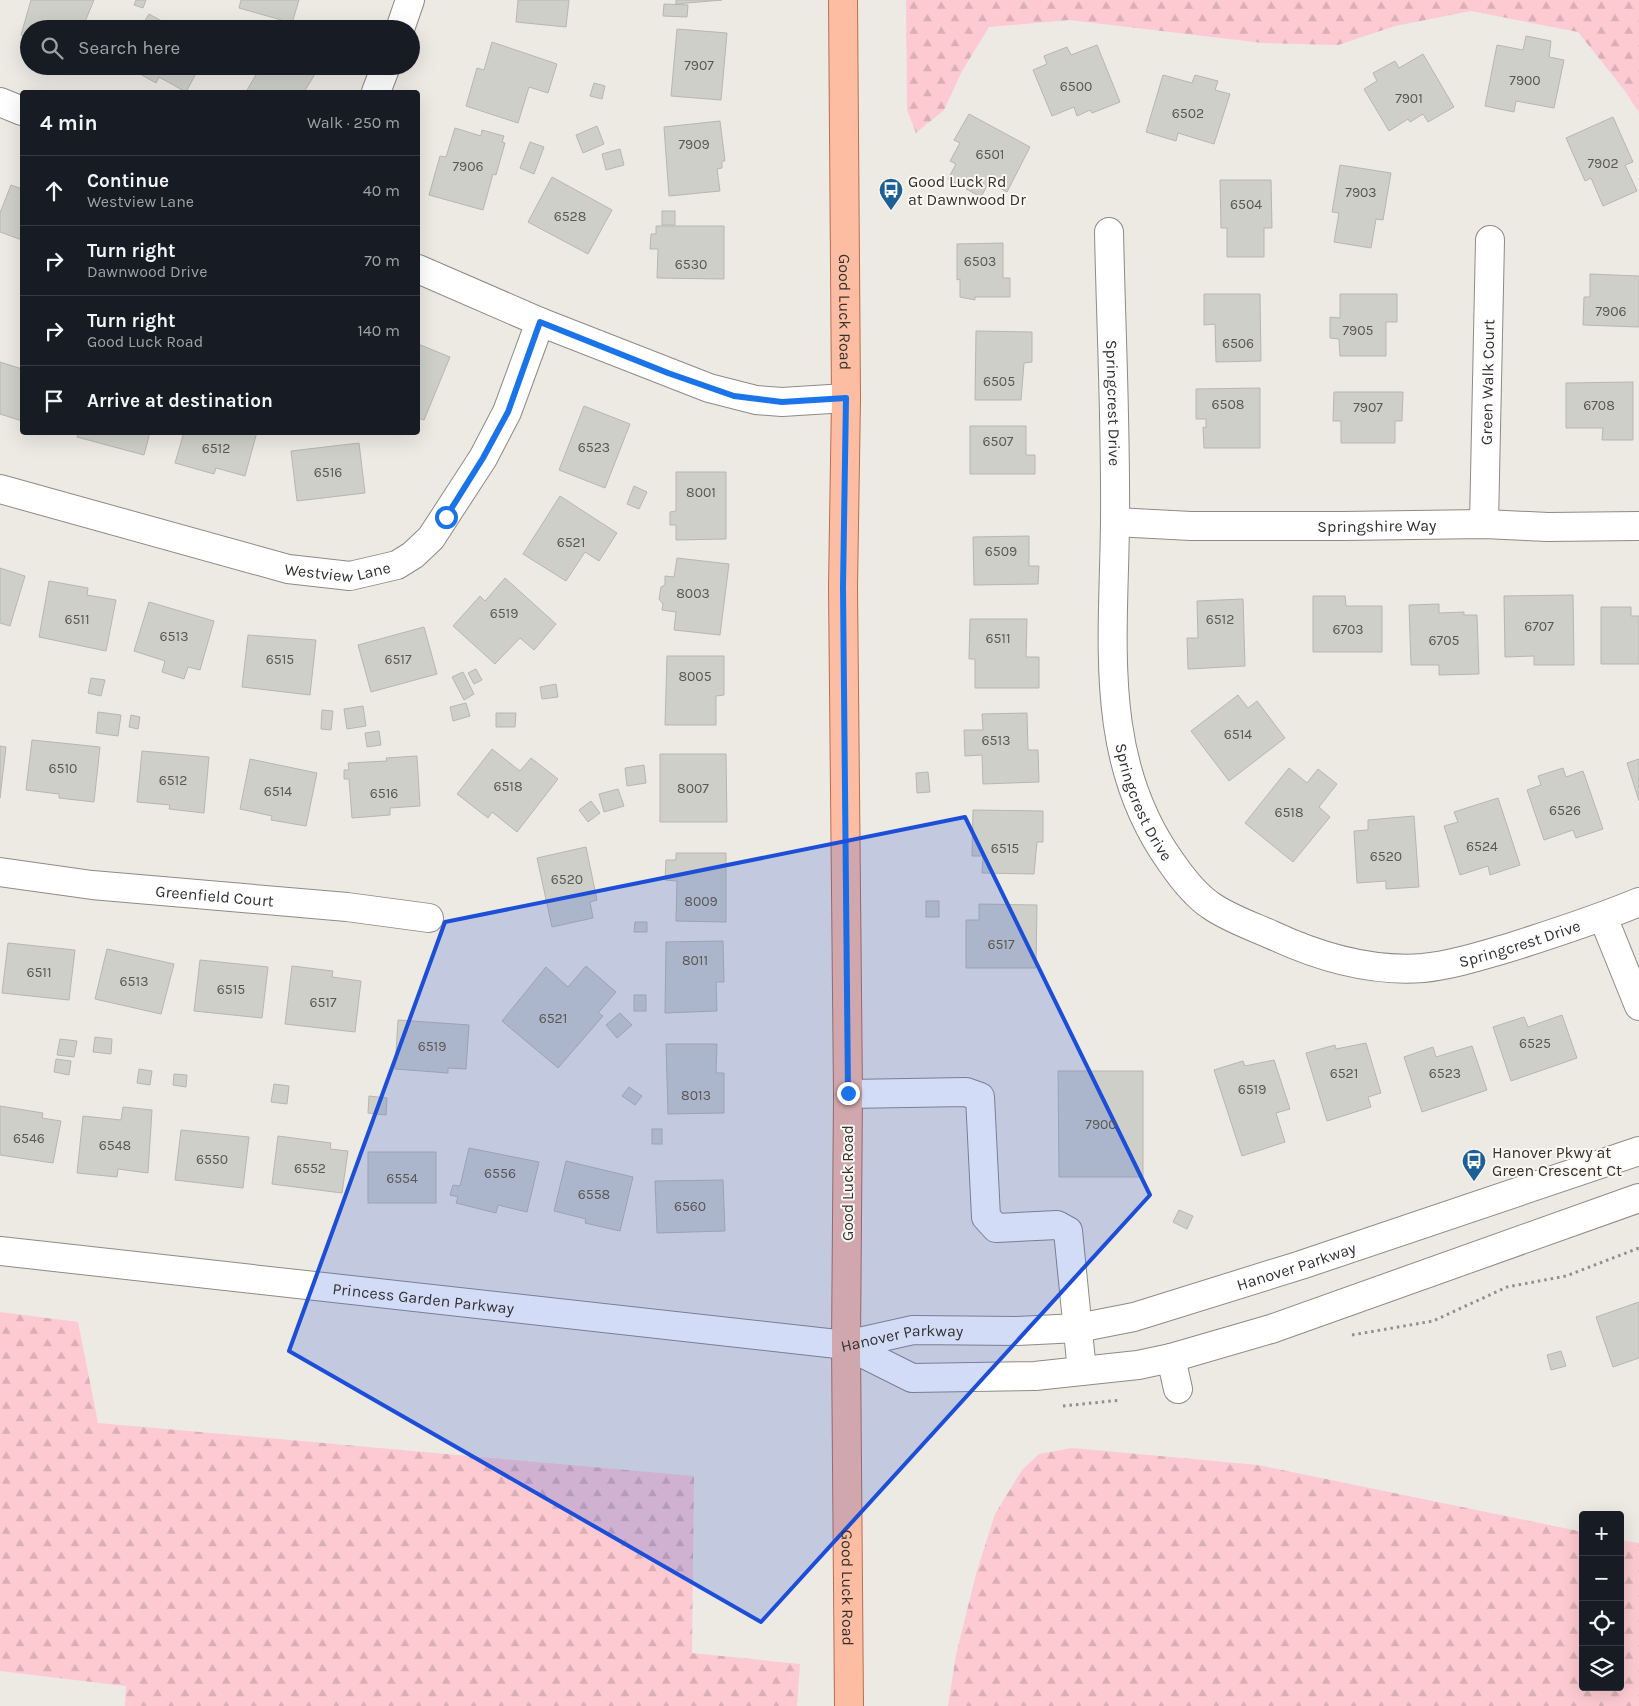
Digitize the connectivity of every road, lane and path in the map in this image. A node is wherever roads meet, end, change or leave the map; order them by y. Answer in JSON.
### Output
{"nodes":[{"id":1,"x":410,"y":0,"type":"edge"},
{"id":2,"x":843,"y":0,"type":"edge"},
{"id":3,"x":403,"y":20,"type":"edge"},
{"id":4,"x":383,"y":75,"type":"edge"},
{"id":5,"x":377,"y":90,"type":"edge"},
{"id":6,"x":0,"y":102,"type":"edge"},
{"id":7,"x":20,"y":110,"type":"edge"},
{"id":8,"x":1108,"y":232,"type":"dead end"},
{"id":9,"x":1490,"y":240,"type":"dead end"},
{"id":10,"x":420,"y":270,"type":"edge"},
{"id":11,"x":540,"y":322,"type":"junction"},
{"id":12,"x":846,"y":398,"type":"junction"},
{"id":13,"x":0,"y":489,"type":"edge"},
{"id":14,"x":1115,"y":522,"type":"junction"},
{"id":15,"x":1484,"y":524,"type":"junction"},
{"id":16,"x":1639,"y":526,"type":"edge"},
{"id":17,"x":0,"y":872,"type":"edge"},
{"id":18,"x":1639,"y":902,"type":"edge"},
{"id":19,"x":1603,"y":917,"type":"junction"},
{"id":20,"x":429,"y":918,"type":"dead end"},
{"id":21,"x":1639,"y":1006,"type":"edge"},
{"id":22,"x":848,"y":1094,"type":"junction"},
{"id":23,"x":1639,"y":1151,"type":"edge"},
{"id":24,"x":1639,"y":1198,"type":"edge"},
{"id":25,"x":1639,"y":1248,"type":"edge"},
{"id":26,"x":0,"y":1251,"type":"edge"},
{"id":27,"x":1078,"y":1328,"type":"junction"},
{"id":28,"x":1348,"y":1335,"type":"dead end"},
{"id":29,"x":846,"y":1346,"type":"junction"},
{"id":30,"x":1172,"y":1358,"type":"junction"},
{"id":31,"x":1082,"y":1371,"type":"junction"},
{"id":32,"x":1178,"y":1389,"type":"dead end"},
{"id":33,"x":849,"y":1706,"type":"edge"}],
"edges":[{"from":1,"to":3,"type":"street"},
{"from":2,"to":12,"type":"main road","name":"Good Luck Road"},
{"from":4,"to":5,"type":"street"},
{"from":6,"to":7,"type":"street"},
{"from":8,"to":14,"type":"street","name":"Springcrest Drive"},
{"from":9,"to":15,"type":"street","name":"Green Walk Court"},
{"from":10,"to":11,"type":"street"},
{"from":11,"to":12,"type":"street"},
{"from":11,"to":13,"type":"street","name":"Westview Lane"},
{"from":12,"to":22,"type":"main road","name":"Good Luck Road"},
{"from":14,"to":15,"type":"street","name":"Springshire Way"},
{"from":14,"to":19,"type":"street","name":"Springcrest Drive"},
{"from":15,"to":16,"type":"street","name":"Springshire Way"},
{"from":17,"to":20,"type":"street","name":"Greenfield Court"},
{"from":18,"to":19,"type":"street","name":"Springcrest Drive"},
{"from":19,"to":21,"type":"street"},
{"from":22,"to":27,"type":"street"},
{"from":22,"to":29,"type":"main road","name":"Good Luck Road"},
{"from":23,"to":27,"type":"street","name":"Hanover Parkway"},
{"from":24,"to":30,"type":"street","name":"Hanover Parkway"},
{"from":25,"to":28,"type":"path"},
{"from":26,"to":29,"type":"street","name":"Princess Garden Parkway"},
{"from":27,"to":29,"type":"street","name":"Hanover Parkway"},
{"from":27,"to":31,"type":"street"},
{"from":29,"to":31,"type":"street","name":"Hanover Parkway"},
{"from":29,"to":33,"type":"main road","name":"Good Luck Road"},
{"from":30,"to":31,"type":"street","name":"Hanover Parkway"},
{"from":30,"to":32,"type":"street"}]}
